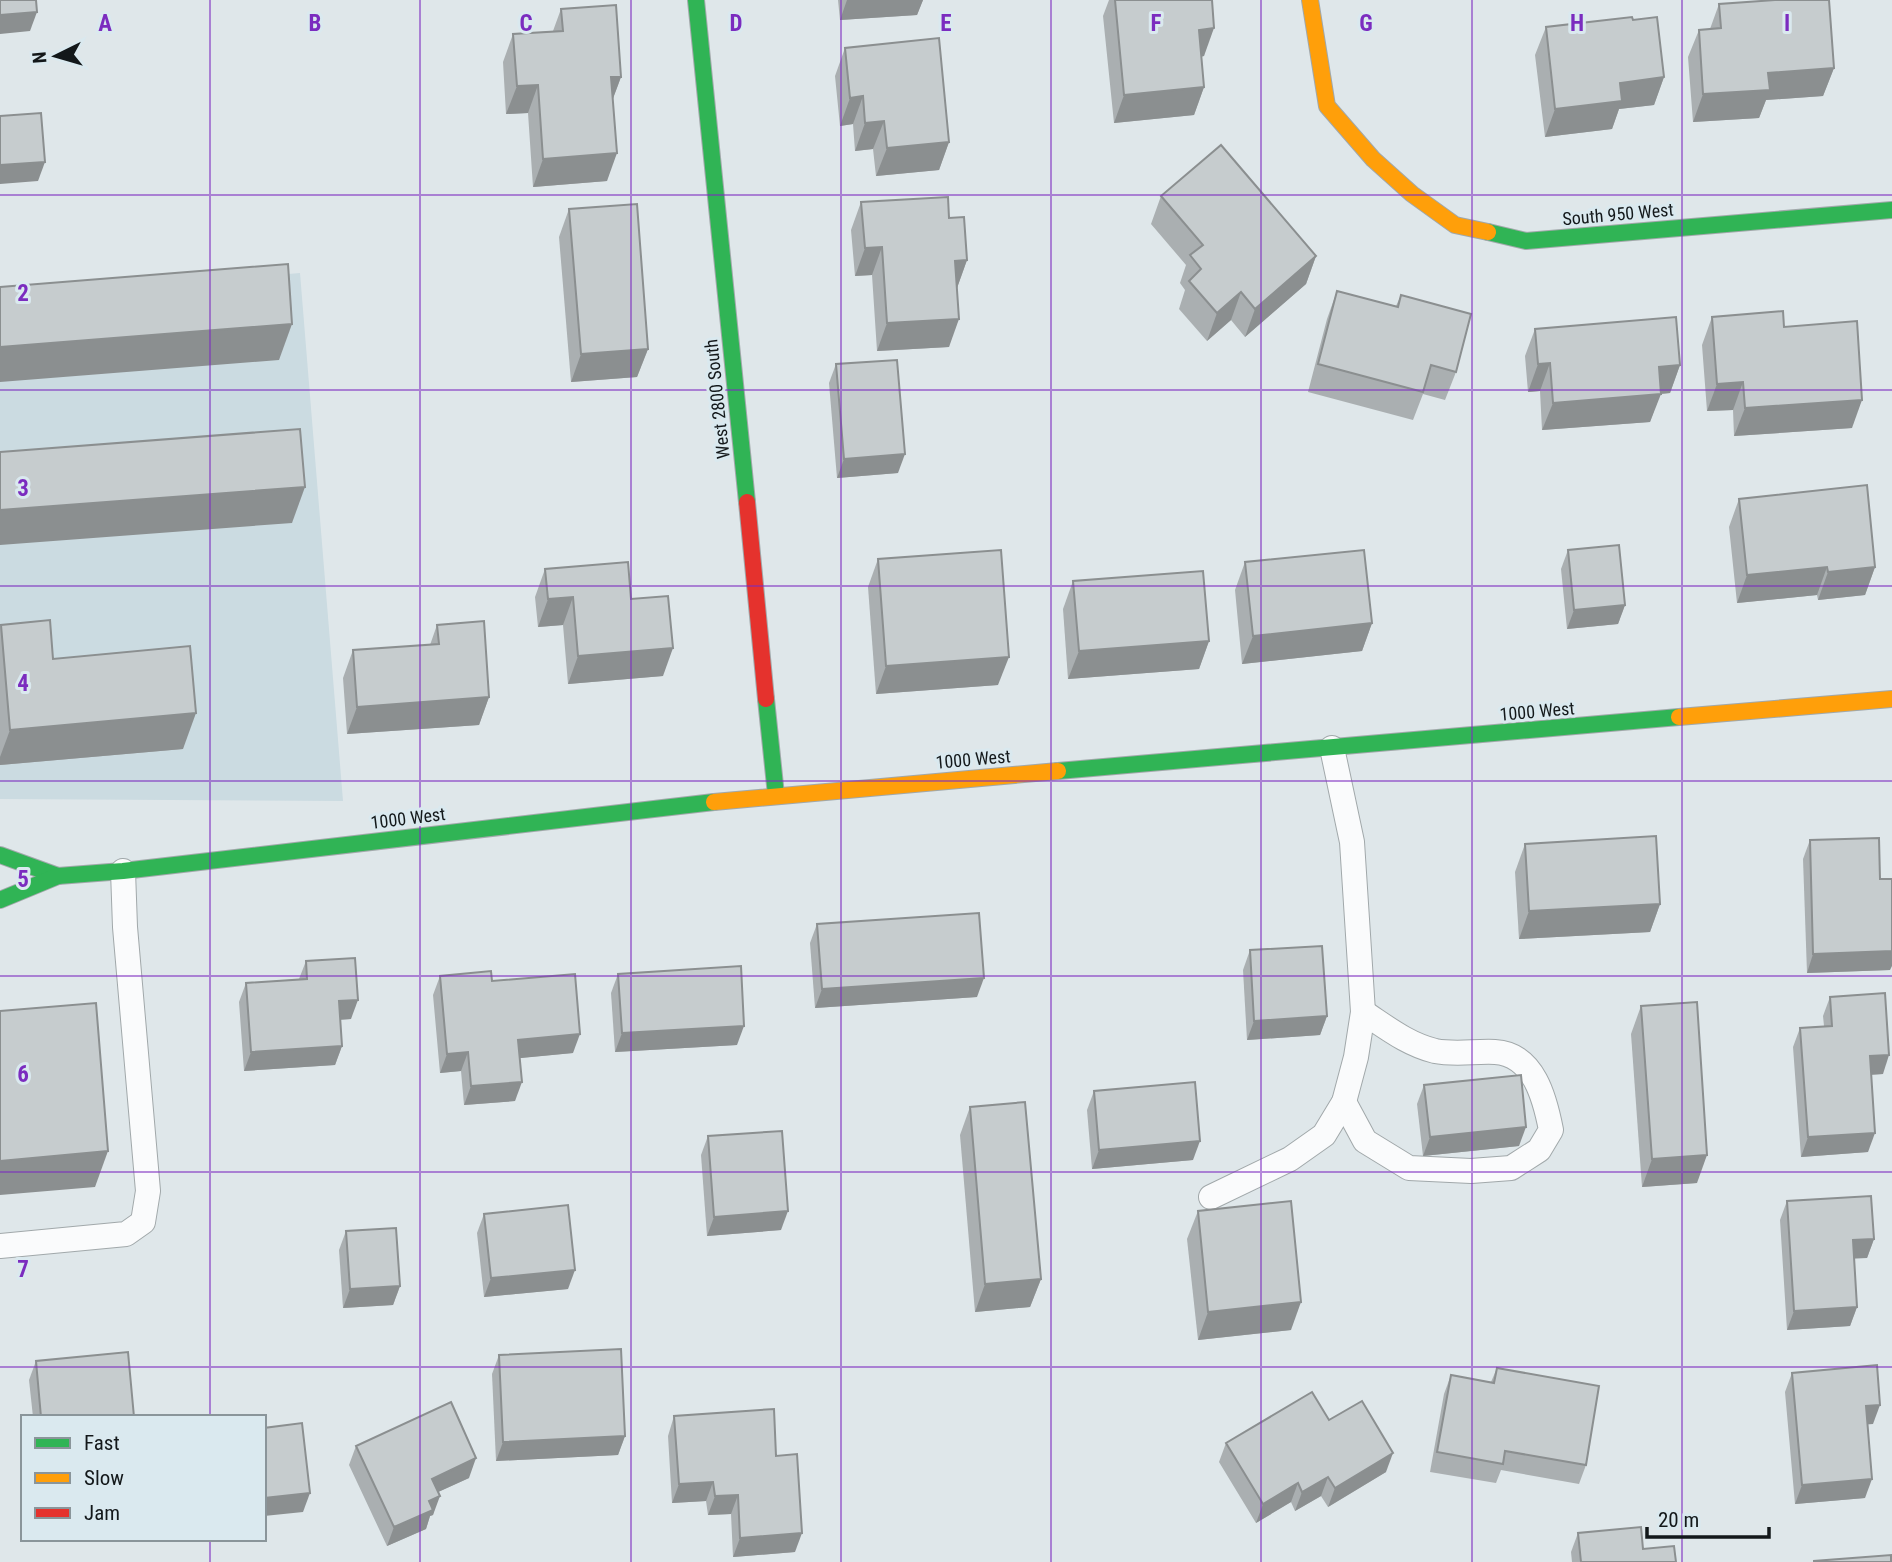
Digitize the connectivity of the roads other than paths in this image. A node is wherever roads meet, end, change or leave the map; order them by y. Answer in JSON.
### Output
{"nodes":[{"id":1,"x":696,"y":0,"type":"edge"},
{"id":2,"x":1310,"y":0,"type":"edge"},
{"id":3,"x":1892,"y":209,"type":"edge"},
{"id":4,"x":1892,"y":699,"type":"edge"},
{"id":5,"x":1332,"y":748,"type":"junction"},
{"id":6,"x":776,"y":795,"type":"junction"},
{"id":7,"x":0,"y":855,"type":"edge"},
{"id":8,"x":123,"y":871,"type":"junction"},
{"id":9,"x":58,"y":876,"type":"junction"},
{"id":10,"x":0,"y":900,"type":"edge"},
{"id":11,"x":1363,"y":1012,"type":"junction"},
{"id":12,"x":1344,"y":1102,"type":"junction"},
{"id":13,"x":1211,"y":1197,"type":"dead end"},
{"id":14,"x":0,"y":1246,"type":"edge"}],
"edges":[{"from":1,"to":6,"type":"main road","name":"West 2800 South"},
{"from":2,"to":3,"type":"main road","name":"South 950 West"},
{"from":4,"to":5,"type":"main road","name":"1000 West"},
{"from":5,"to":6,"type":"main road","name":"1000 West"},
{"from":5,"to":11,"type":"lane"},
{"from":6,"to":8,"type":"main road","name":"1000 West"},
{"from":7,"to":9,"type":"main road"},
{"from":8,"to":9,"type":"main road","name":"1000 West"},
{"from":8,"to":14,"type":"lane"},
{"from":9,"to":10,"type":"main road"},
{"from":11,"to":12,"type":"lane"},
{"from":11,"to":12,"type":"lane"},
{"from":12,"to":13,"type":"lane"}]}
